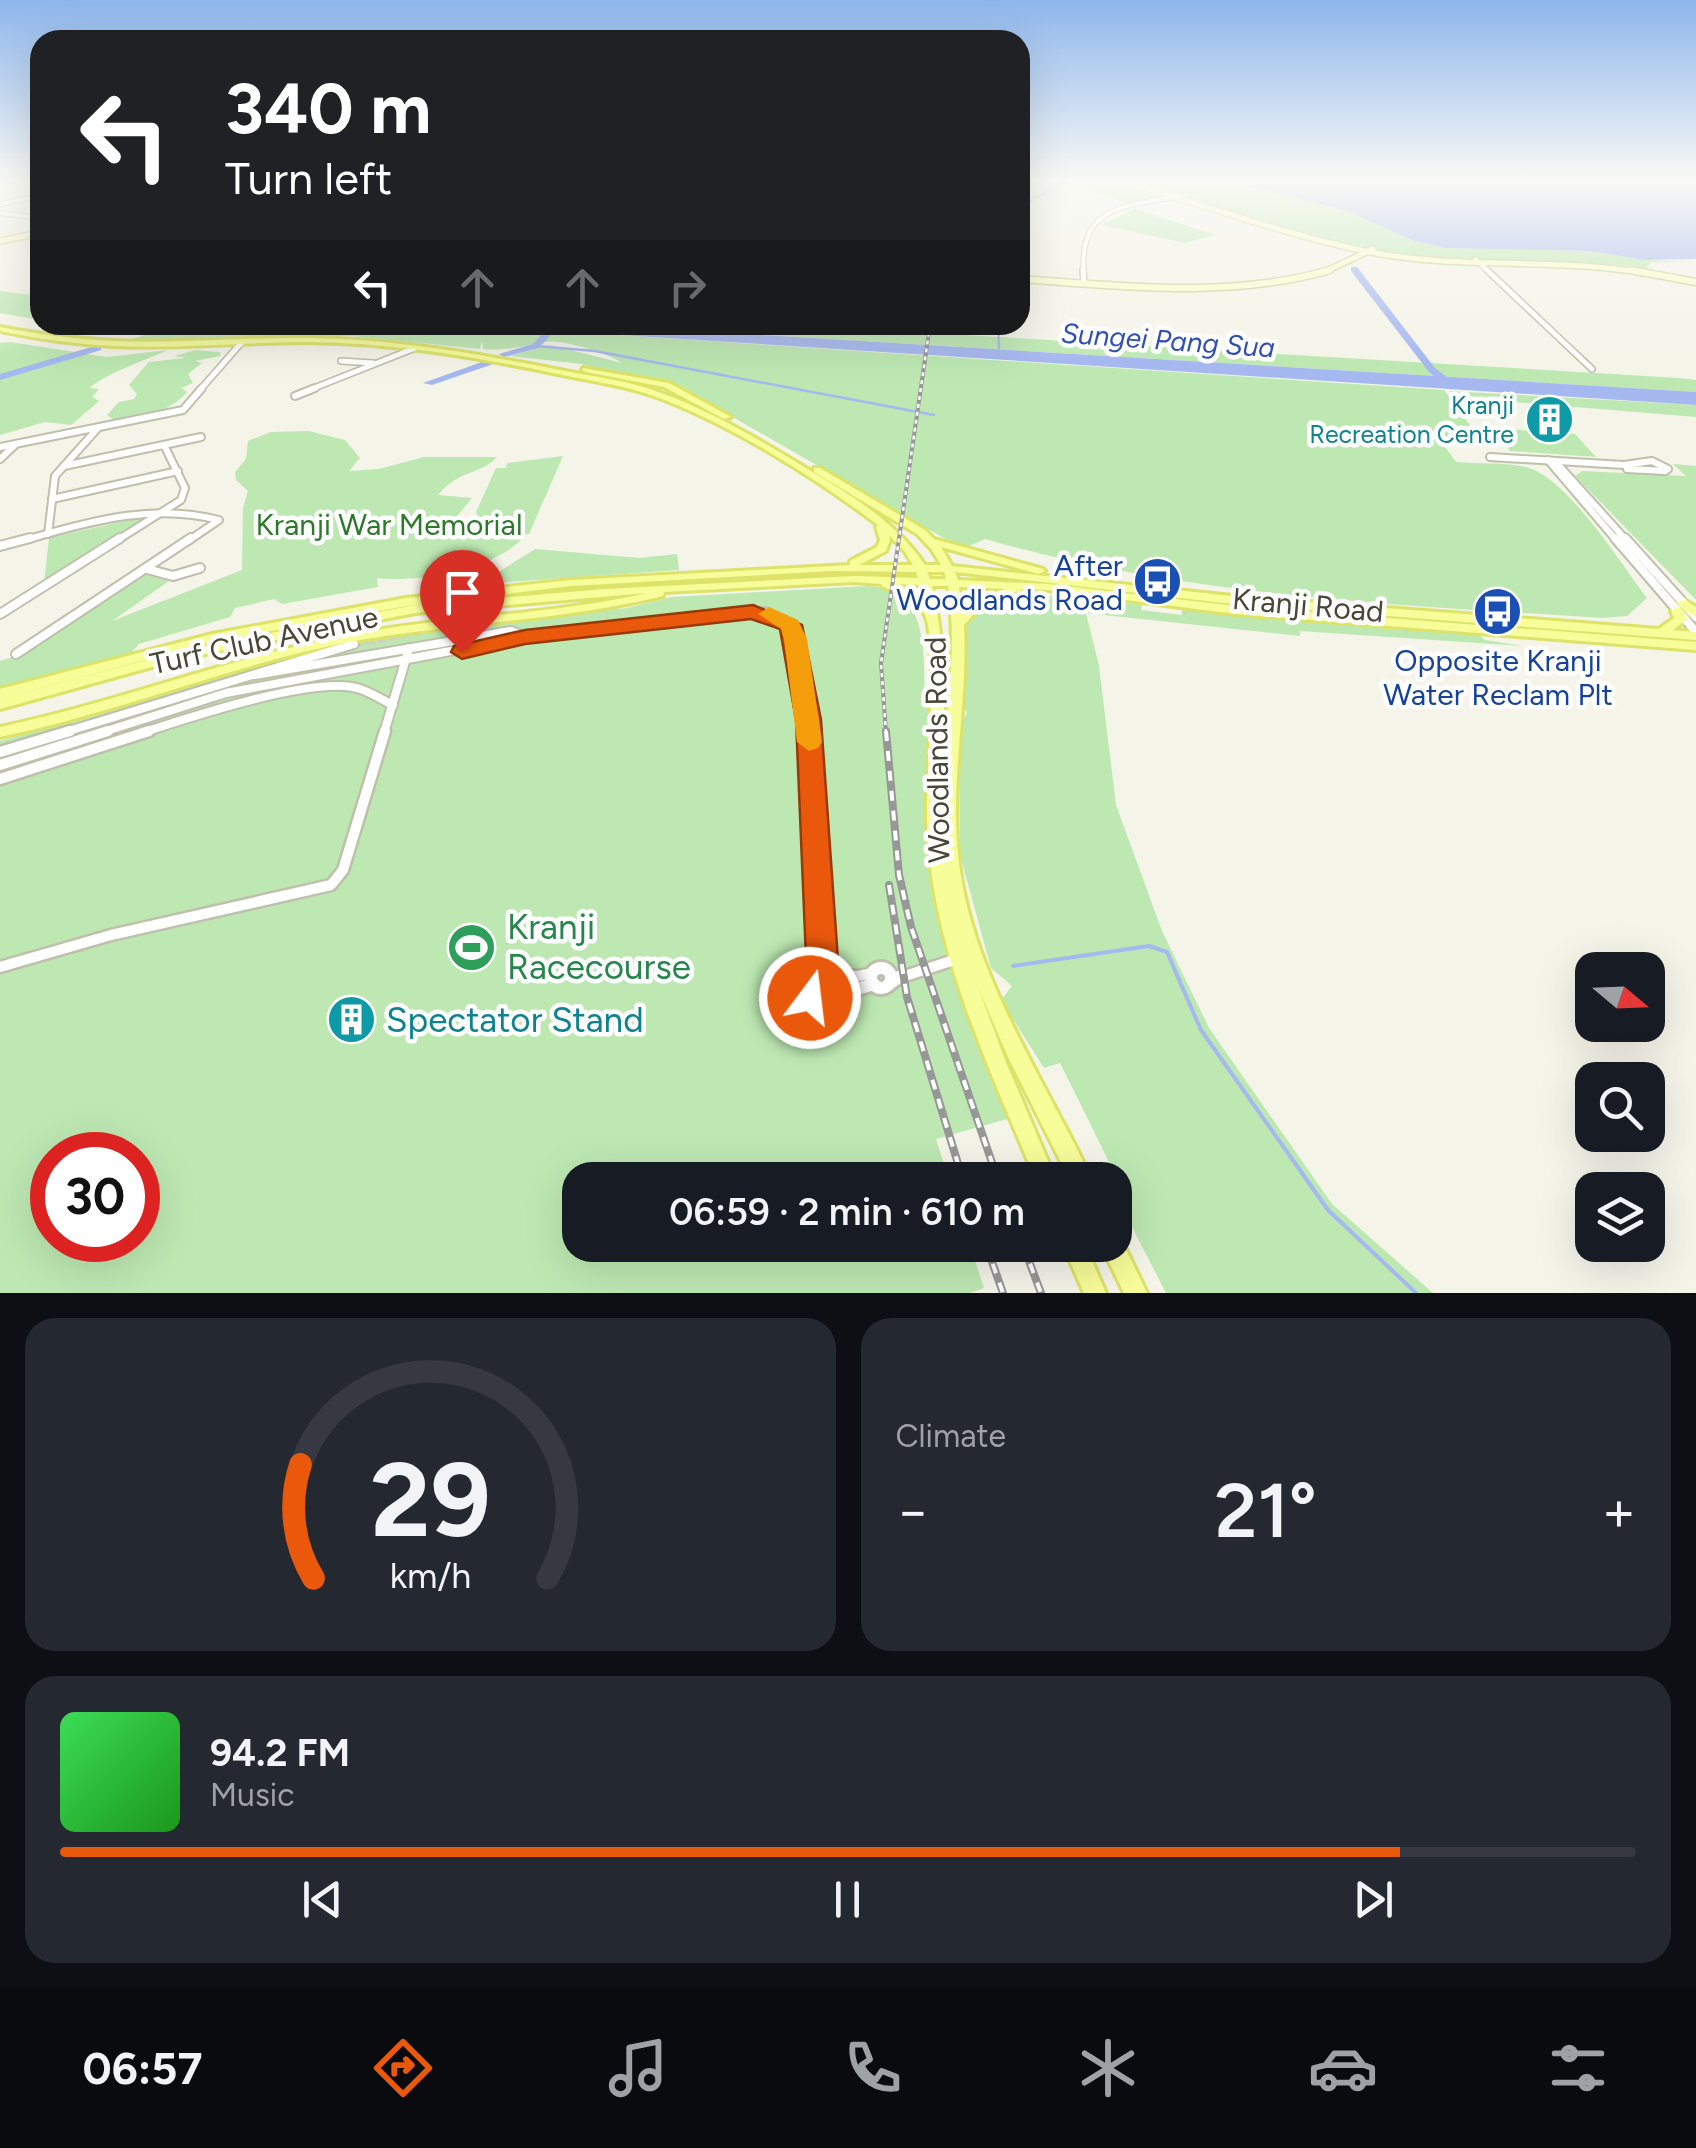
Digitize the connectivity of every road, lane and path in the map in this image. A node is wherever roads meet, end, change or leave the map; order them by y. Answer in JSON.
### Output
{"nodes":[{"id":1,"x":1082,"y":240,"type":"edge"},
{"id":2,"x":1337,"y":240,"type":"edge"},
{"id":3,"x":1372,"y":250,"type":"junction"},
{"id":4,"x":1476,"y":260,"type":"junction"},
{"id":5,"x":1030,"y":280,"type":"edge"},
{"id":6,"x":1696,"y":281,"type":"edge"},
{"id":7,"x":1084,"y":283,"type":"junction"},
{"id":8,"x":1,"y":331,"type":"edge"},
{"id":9,"x":30,"y":334,"type":"edge"},
{"id":10,"x":45,"y":335,"type":"edge"},
{"id":11,"x":242,"y":342,"type":"junction"},
{"id":12,"x":107,"y":344,"type":"junction"},
{"id":13,"x":402,"y":348,"type":"junction"},
{"id":14,"x":341,"y":361,"type":"dead end"},
{"id":15,"x":378,"y":364,"type":"junction"},
{"id":16,"x":1592,"y":369,"type":"dead end"},
{"id":17,"x":592,"y":374,"type":"junction"},
{"id":18,"x":295,"y":396,"type":"dead end"},
{"id":19,"x":97,"y":429,"type":"junction"},
{"id":20,"x":201,"y":437,"type":"dead end"},
{"id":21,"x":16,"y":444,"type":"junction"},
{"id":22,"x":164,"y":445,"type":"junction"},
{"id":23,"x":0,"y":447,"type":"edge"},
{"id":24,"x":0,"y":459,"type":"edge"},
{"id":25,"x":1553,"y":463,"type":"junction"},
{"id":26,"x":64,"y":466,"type":"junction"},
{"id":27,"x":178,"y":471,"type":"junction"},
{"id":28,"x":52,"y":499,"type":"junction"},
{"id":29,"x":168,"y":511,"type":"junction"},
{"id":30,"x":880,"y":524,"type":"junction"},
{"id":31,"x":48,"y":534,"type":"junction"},
{"id":32,"x":930,"y":540,"type":"junction"},
{"id":33,"x":0,"y":546,"type":"edge"},
{"id":34,"x":200,"y":568,"type":"dead end"},
{"id":35,"x":832,"y":568,"type":"junction"},
{"id":36,"x":147,"y":569,"type":"junction"},
{"id":37,"x":923,"y":573,"type":"junction"},
{"id":38,"x":950,"y":574,"type":"junction"},
{"id":39,"x":854,"y":579,"type":"junction"},
{"id":40,"x":1087,"y":582,"type":"junction"},
{"id":41,"x":1029,"y":586,"type":"junction"},
{"id":42,"x":686,"y":587,"type":"junction"},
{"id":43,"x":1688,"y":611,"type":"edge"},
{"id":44,"x":0,"y":614,"type":"edge"},
{"id":45,"x":934,"y":621,"type":"junction"},
{"id":46,"x":958,"y":624,"type":"junction"},
{"id":47,"x":1661,"y":632,"type":"junction"},
{"id":48,"x":1696,"y":634,"type":"edge"},
{"id":49,"x":525,"y":637,"type":"junction"},
{"id":50,"x":354,"y":644,"type":"tunnel mouth"},
{"id":51,"x":1696,"y":646,"type":"edge"},
{"id":52,"x":409,"y":648,"type":"junction"},
{"id":53,"x":16,"y":654,"type":"dead end"},
{"id":54,"x":405,"y":662,"type":"junction"},
{"id":55,"x":218,"y":682,"type":"junction"},
{"id":56,"x":0,"y":694,"type":"edge"},
{"id":57,"x":0,"y":704,"type":"edge"},
{"id":58,"x":394,"y":705,"type":"junction"},
{"id":59,"x":0,"y":732,"type":"edge"},
{"id":60,"x":0,"y":752,"type":"edge"},
{"id":61,"x":0,"y":765,"type":"edge"},
{"id":62,"x":0,"y":778,"type":"edge"},
{"id":63,"x":962,"y":958,"type":"junction"},
{"id":64,"x":822,"y":960,"type":"junction"},
{"id":65,"x":0,"y":967,"type":"edge"},
{"id":66,"x":887,"y":971,"type":"junction"},
{"id":67,"x":900,"y":976,"type":"junction"},
{"id":68,"x":814,"y":978,"type":"junction"},
{"id":69,"x":873,"y":979,"type":"junction"},
{"id":70,"x":834,"y":980,"type":"junction"},
{"id":71,"x":888,"y":985,"type":"junction"},
{"id":72,"x":836,"y":995,"type":"junction"},
{"id":73,"x":1039,"y":1162,"type":"edge"},
{"id":74,"x":1072,"y":1162,"type":"edge"},
{"id":75,"x":1081,"y":1262,"type":"edge"},
{"id":76,"x":1120,"y":1262,"type":"edge"},
{"id":77,"x":1094,"y":1293,"type":"edge"},
{"id":78,"x":1136,"y":1293,"type":"edge"}],
"edges":[{"from":1,"to":7,"type":"street"},
{"from":2,"to":3,"type":"main road"},
{"from":3,"to":4,"type":"main road"},
{"from":3,"to":7,"type":"main road"},
{"from":4,"to":6,"type":"main road"},
{"from":4,"to":16,"type":"street"},
{"from":5,"to":7,"type":"main road"},
{"from":8,"to":9,"type":"main road"},
{"from":10,"to":12,"type":"main road","name":"Woodlands Road"},
{"from":11,"to":12,"type":"main road","name":"Woodlands Road"},
{"from":11,"to":13,"type":"main road","name":"Woodlands Road"},
{"from":11,"to":19,"type":"street"},
{"from":12,"to":17,"type":"main road","name":"Woodlands Road"},
{"from":13,"to":15,"type":"street"},
{"from":13,"to":17,"type":"main road","name":"Woodlands Road"},
{"from":14,"to":15,"type":"street"},
{"from":15,"to":18,"type":"street"},
{"from":17,"to":30,"type":"main road","name":"Woodlands Road"},
{"from":17,"to":32,"type":"main road","name":"Woodlands Road"},
{"from":19,"to":21,"type":"street"},
{"from":19,"to":26,"type":"street"},
{"from":20,"to":22,"type":"street"},
{"from":21,"to":23,"type":"street"},
{"from":21,"to":24,"type":"street"},
{"from":22,"to":26,"type":"street"},
{"from":22,"to":27,"type":"street"},
{"from":25,"to":25,"type":"street"},
{"from":25,"to":25,"type":"street"},
{"from":25,"to":43,"type":"street"},
{"from":26,"to":28,"type":"street"},
{"from":27,"to":28,"type":"street"},
{"from":27,"to":29,"type":"street"},
{"from":28,"to":31,"type":"street"},
{"from":29,"to":31,"type":"street"},
{"from":29,"to":36,"type":"street"},
{"from":29,"to":44,"type":"street"},
{"from":30,"to":35,"type":"main road"},
{"from":30,"to":37,"type":"main road","name":"Woodlands Road"},
{"from":31,"to":33,"type":"street"},
{"from":32,"to":38,"type":"main road","name":"Woodlands Road"},
{"from":32,"to":40,"type":"main road"},
{"from":34,"to":36,"type":"street"},
{"from":35,"to":37,"type":"main road","name":"Turf Club Avenue"},
{"from":35,"to":56,"type":"main road","name":"Turf Club Avenue"},
{"from":36,"to":53,"type":"street"},
{"from":37,"to":38,"type":"main road","name":"Turf Club Avenue"},
{"from":37,"to":39,"type":"main road","name":"Turf Club Avenue"},
{"from":37,"to":45,"type":"main road","name":"Woodlands Road"},
{"from":38,"to":40,"type":"main road","name":"Kranji Road"},
{"from":38,"to":41,"type":"main road","name":"Kranji Road"},
{"from":38,"to":46,"type":"main road","name":"Woodlands Road"},
{"from":39,"to":42,"type":"main road","name":"Turf Club Avenue"},
{"from":39,"to":45,"type":"main road"},
{"from":40,"to":47,"type":"main road","name":"Kranji Road"},
{"from":41,"to":46,"type":"main road"},
{"from":41,"to":51,"type":"main road","name":"Kranji Road"},
{"from":42,"to":57,"type":"main road","name":"Turf Club Avenue"},
{"from":42,"to":59,"type":"main road"},
{"from":43,"to":47,"type":"main road"},
{"from":43,"to":48,"type":"street"},
{"from":45,"to":63,"type":"main road","name":"Woodlands Road"},
{"from":46,"to":74,"type":"main road","name":"Woodlands Road"},
{"from":47,"to":48,"type":"main road","name":"Kranji Road"},
{"from":49,"to":52,"type":"street"},
{"from":49,"to":54,"type":"street"},
{"from":49,"to":64,"type":"street"},
{"from":50,"to":55,"type":"street"},
{"from":52,"to":54,"type":"street"},
{"from":52,"to":55,"type":"street"},
{"from":54,"to":58,"type":"street"},
{"from":54,"to":61,"type":"street"},
{"from":55,"to":60,"type":"street"},
{"from":58,"to":62,"type":"street"},
{"from":58,"to":65,"type":"street"},
{"from":63,"to":67,"type":"street"},
{"from":63,"to":73,"type":"main road","name":"Woodlands Road"},
{"from":64,"to":68,"type":"street"},
{"from":64,"to":70,"type":"street"},
{"from":66,"to":67,"type":"street"},
{"from":66,"to":69,"type":"street"},
{"from":66,"to":71,"type":"street"},
{"from":67,"to":71,"type":"street"},
{"from":68,"to":70,"type":"street"},
{"from":68,"to":72,"type":"street"},
{"from":69,"to":70,"type":"street"},
{"from":69,"to":71,"type":"street"},
{"from":69,"to":72,"type":"street"},
{"from":70,"to":72,"type":"street"},
{"from":75,"to":77,"type":"main road"},
{"from":76,"to":78,"type":"main road"}]}
